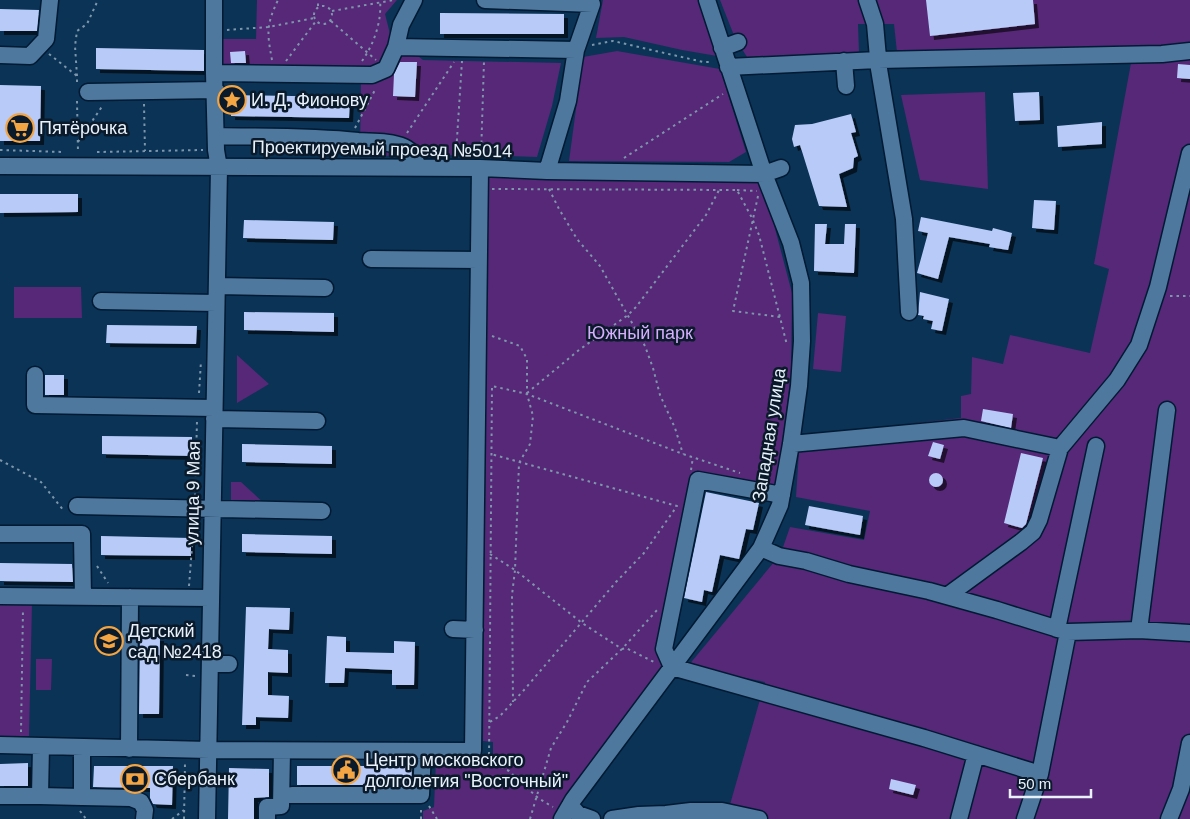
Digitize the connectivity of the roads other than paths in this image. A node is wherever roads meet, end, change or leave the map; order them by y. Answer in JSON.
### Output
{"nodes":[{"id":1,"x":50,"y":0,"type":"edge"},
{"id":2,"x":214,"y":0,"type":"edge"},
{"id":3,"x":414,"y":0,"type":"edge"},
{"id":4,"x":485,"y":0,"type":"edge"},
{"id":5,"x":707,"y":0,"type":"edge"},
{"id":6,"x":867,"y":0,"type":"edge"},
{"id":7,"x":738,"y":42,"type":"dead end"},
{"id":8,"x":396,"y":47,"type":"junction"},
{"id":9,"x":1190,"y":51,"type":"edge"},
{"id":10,"x":576,"y":53,"type":"junction"},
{"id":11,"x":0,"y":55,"type":"edge"},
{"id":12,"x":722,"y":59,"type":"junction"},
{"id":13,"x":878,"y":60,"type":"junction"},
{"id":14,"x":844,"y":61,"type":"junction"},
{"id":15,"x":214,"y":73,"type":"junction"},
{"id":16,"x":846,"y":86,"type":"dead end"},
{"id":17,"x":216,"y":90,"type":"junction"},
{"id":18,"x":81,"y":92,"type":"road end"},
{"id":19,"x":217,"y":143,"type":"junction"},
{"id":20,"x":1190,"y":153,"type":"edge"},
{"id":21,"x":0,"y":166,"type":"edge"},
{"id":22,"x":219,"y":168,"type":"junction"},
{"id":23,"x":418,"y":168,"type":"junction"},
{"id":24,"x":480,"y":168,"type":"junction"},
{"id":25,"x":781,"y":168,"type":"dead end"},
{"id":26,"x":547,"y":171,"type":"junction"},
{"id":27,"x":764,"y":174,"type":"junction"},
{"id":28,"x":371,"y":259,"type":"dead end"},
{"id":29,"x":473,"y":260,"type":"junction"},
{"id":30,"x":216,"y":286,"type":"junction"},
{"id":31,"x":325,"y":288,"type":"dead end"},
{"id":32,"x":101,"y":301,"type":"dead end"},
{"id":33,"x":216,"y":303,"type":"junction"},
{"id":34,"x":909,"y":312,"type":"dead end"},
{"id":35,"x":35,"y":375,"type":"dead end"},
{"id":36,"x":1166,"y":410,"type":"dead end"},
{"id":37,"x":214,"y":414,"type":"junction"},
{"id":38,"x":317,"y":421,"type":"dead end"},
{"id":39,"x":791,"y":444,"type":"junction"},
{"id":40,"x":1096,"y":446,"type":"dead end"},
{"id":41,"x":1060,"y":448,"type":"junction"},
{"id":42,"x":782,"y":495,"type":"junction"},
{"id":43,"x":77,"y":506,"type":"dead end"},
{"id":44,"x":212,"y":509,"type":"junction"},
{"id":45,"x":322,"y":511,"type":"dead end"},
{"id":46,"x":0,"y":534,"type":"edge"},
{"id":47,"x":761,"y":548,"type":"junction"},
{"id":48,"x":0,"y":596,"type":"edge"},
{"id":49,"x":947,"y":596,"type":"junction"},
{"id":50,"x":83,"y":597,"type":"junction"},
{"id":51,"x":130,"y":597,"type":"junction"},
{"id":52,"x":211,"y":598,"type":"junction"},
{"id":53,"x":453,"y":629,"type":"dead end"},
{"id":54,"x":474,"y":630,"type":"junction"},
{"id":55,"x":1139,"y":630,"type":"junction"},
{"id":56,"x":1063,"y":631,"type":"junction"},
{"id":57,"x":1190,"y":633,"type":"edge"},
{"id":58,"x":230,"y":664,"type":"dead end"},
{"id":59,"x":671,"y":668,"type":"junction"},
{"id":60,"x":205,"y":670,"type":"junction"},
{"id":61,"x":1190,"y":743,"type":"edge"},
{"id":62,"x":0,"y":745,"type":"edge"},
{"id":63,"x":41,"y":746,"type":"junction"},
{"id":64,"x":82,"y":748,"type":"junction"},
{"id":65,"x":129,"y":749,"type":"junction"},
{"id":66,"x":209,"y":750,"type":"junction"},
{"id":67,"x":282,"y":751,"type":"junction"},
{"id":68,"x":423,"y":751,"type":"junction"},
{"id":69,"x":976,"y":754,"type":"junction"},
{"id":70,"x":1040,"y":774,"type":"junction"},
{"id":71,"x":292,"y":795,"type":"dead end"},
{"id":72,"x":0,"y":796,"type":"edge"},
{"id":73,"x":40,"y":796,"type":"junction"},
{"id":74,"x":82,"y":797,"type":"junction"},
{"id":75,"x":566,"y":812,"type":"edge"},
{"id":76,"x":144,"y":819,"type":"edge"},
{"id":77,"x":207,"y":819,"type":"edge"},
{"id":78,"x":267,"y":819,"type":"edge"},
{"id":79,"x":592,"y":819,"type":"edge"},
{"id":80,"x":612,"y":819,"type":"edge"},
{"id":81,"x":759,"y":819,"type":"edge"},
{"id":82,"x":958,"y":819,"type":"edge"},
{"id":83,"x":1024,"y":819,"type":"edge"},
{"id":84,"x":1170,"y":819,"type":"edge"}],
"edges":[{"from":1,"to":11,"type":"street"},
{"from":2,"to":15,"type":"street","name":"улица 9 Мая"},
{"from":3,"to":8,"type":"street"},
{"from":4,"to":10,"type":"street"},
{"from":5,"to":12,"type":"street","name":"Западная улица"},
{"from":6,"to":13,"type":"street"},
{"from":7,"to":12,"type":"street"},
{"from":8,"to":10,"type":"street"},
{"from":8,"to":15,"type":"street"},
{"from":9,"to":13,"type":"street"},
{"from":10,"to":26,"type":"street"},
{"from":12,"to":14,"type":"street"},
{"from":12,"to":27,"type":"street","name":"Западная улица"},
{"from":13,"to":14,"type":"street"},
{"from":13,"to":34,"type":"street"},
{"from":14,"to":16,"type":"street"},
{"from":15,"to":17,"type":"street","name":"улица 9 Мая"},
{"from":17,"to":18,"type":"street"},
{"from":17,"to":19,"type":"street","name":"улица 9 Мая"},
{"from":19,"to":22,"type":"street","name":"улица 9 Мая"},
{"from":19,"to":23,"type":"street"},
{"from":20,"to":41,"type":"street"},
{"from":21,"to":22,"type":"street","name":"Проектируемый проезд №5014"},
{"from":22,"to":23,"type":"street","name":"Проектируемый проезд №5014"},
{"from":22,"to":30,"type":"street","name":"улица 9 Мая"},
{"from":23,"to":24,"type":"street","name":"Проектируемый проезд №5014"},
{"from":24,"to":26,"type":"street","name":"Проектируемый проезд №5014"},
{"from":24,"to":29,"type":"street"},
{"from":25,"to":27,"type":"street"},
{"from":26,"to":27,"type":"street","name":"Проектируемый проезд №5014"},
{"from":27,"to":39,"type":"street","name":"Западная улица"},
{"from":28,"to":29,"type":"street"},
{"from":29,"to":54,"type":"street"},
{"from":30,"to":31,"type":"street"},
{"from":30,"to":33,"type":"street","name":"улица 9 Мая"},
{"from":32,"to":33,"type":"street"},
{"from":33,"to":37,"type":"street","name":"улица 9 Мая"},
{"from":35,"to":37,"type":"street"},
{"from":36,"to":55,"type":"street"},
{"from":37,"to":38,"type":"street"},
{"from":37,"to":44,"type":"street","name":"улица 9 Мая"},
{"from":39,"to":41,"type":"street"},
{"from":39,"to":42,"type":"street","name":"Западная улица"},
{"from":40,"to":56,"type":"street"},
{"from":41,"to":49,"type":"street"},
{"from":42,"to":47,"type":"street","name":"Западная улица"},
{"from":42,"to":59,"type":"street"},
{"from":43,"to":44,"type":"street"},
{"from":44,"to":45,"type":"street"},
{"from":44,"to":52,"type":"street","name":"улица 9 Мая"},
{"from":46,"to":50,"type":"street"},
{"from":47,"to":49,"type":"street"},
{"from":47,"to":59,"type":"street","name":"Западная улица"},
{"from":48,"to":50,"type":"street"},
{"from":49,"to":56,"type":"street"},
{"from":50,"to":51,"type":"street"},
{"from":51,"to":52,"type":"street"},
{"from":51,"to":65,"type":"street"},
{"from":52,"to":60,"type":"street","name":"улица 9 Мая"},
{"from":53,"to":54,"type":"street"},
{"from":54,"to":68,"type":"street"},
{"from":55,"to":56,"type":"street"},
{"from":55,"to":57,"type":"street"},
{"from":56,"to":70,"type":"street"},
{"from":58,"to":60,"type":"street"},
{"from":59,"to":69,"type":"street"},
{"from":59,"to":75,"type":"street","name":"Западная улица"},
{"from":60,"to":66,"type":"street","name":"улица 9 Мая"},
{"from":61,"to":84,"type":"street"},
{"from":62,"to":63,"type":"street"},
{"from":63,"to":64,"type":"street"},
{"from":63,"to":73,"type":"street"},
{"from":64,"to":65,"type":"street"},
{"from":64,"to":74,"type":"street"},
{"from":65,"to":66,"type":"street"},
{"from":66,"to":67,"type":"street"},
{"from":66,"to":77,"type":"street","name":"улица 9 Мая"},
{"from":67,"to":68,"type":"street"},
{"from":67,"to":78,"type":"street"},
{"from":68,"to":71,"type":"street"},
{"from":69,"to":70,"type":"street"},
{"from":69,"to":82,"type":"street"},
{"from":70,"to":83,"type":"street"},
{"from":72,"to":73,"type":"street"},
{"from":73,"to":74,"type":"street"},
{"from":74,"to":76,"type":"street"},
{"from":75,"to":79,"type":"street"},
{"from":80,"to":81,"type":"street"}]}
